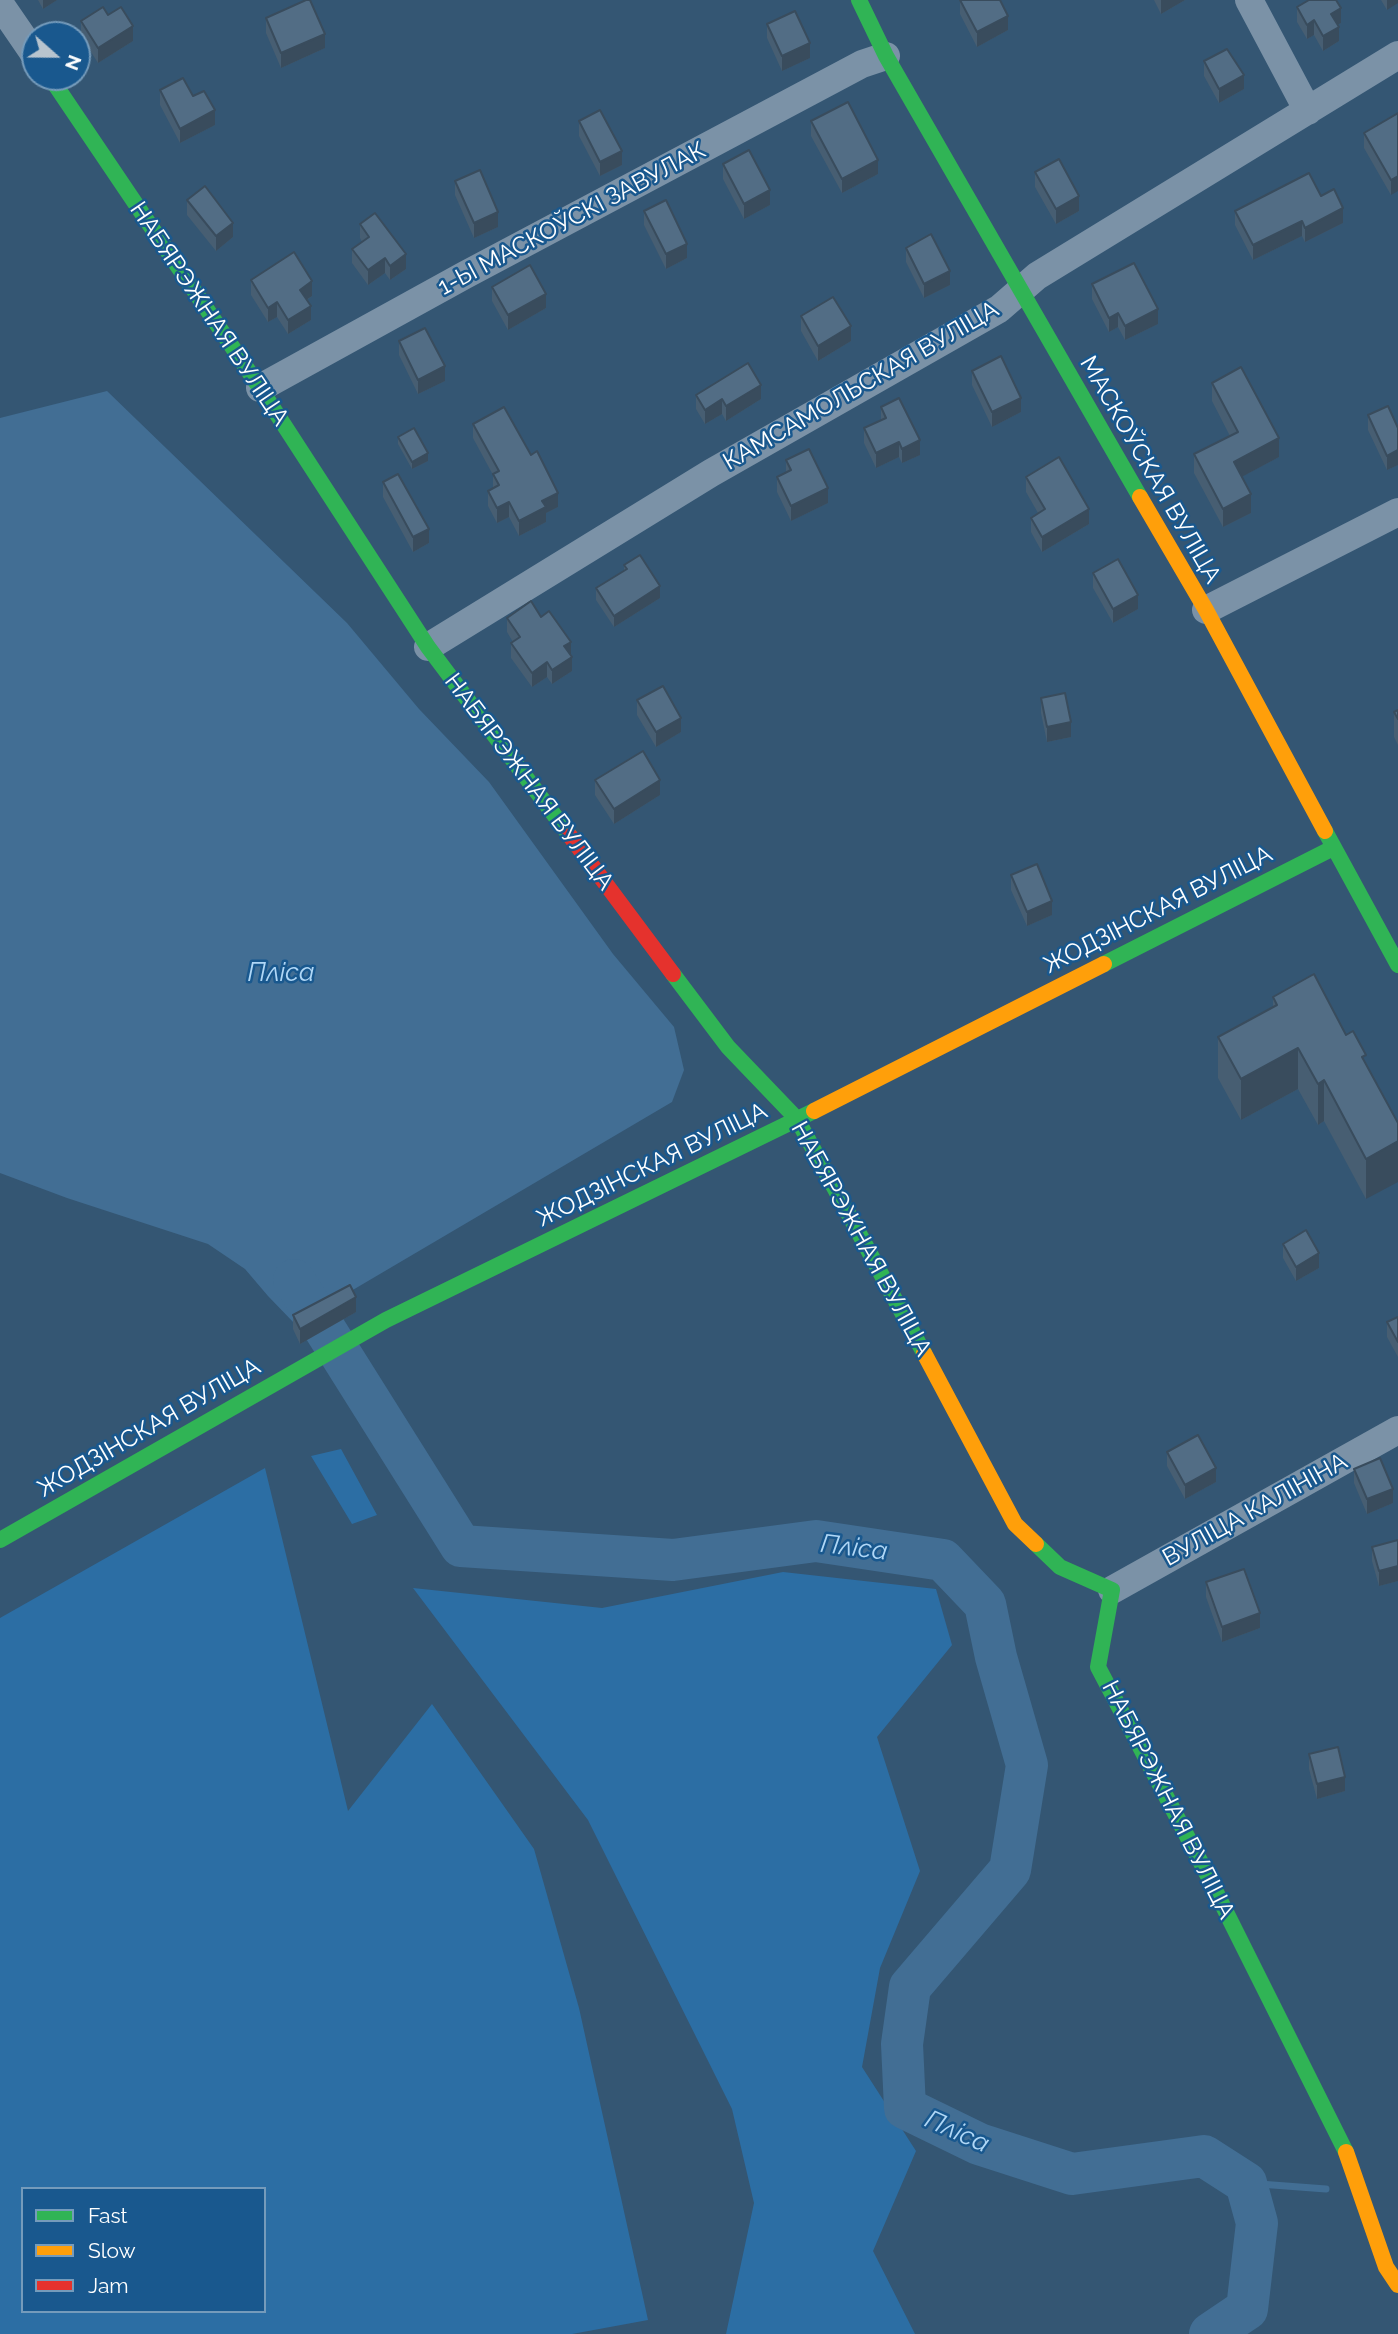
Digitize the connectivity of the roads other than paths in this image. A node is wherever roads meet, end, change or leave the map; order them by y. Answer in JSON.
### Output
{"nodes":[{"id":1,"x":859,"y":0,"type":"edge"},
{"id":2,"x":1249,"y":0,"type":"edge"},
{"id":3,"x":0,"y":4,"type":"edge"},
{"id":4,"x":21,"y":35,"type":"edge"},
{"id":5,"x":1398,"y":55,"type":"edge"},
{"id":6,"x":886,"y":56,"type":"junction"},
{"id":7,"x":59,"y":91,"type":"edge"},
{"id":8,"x":1308,"y":111,"type":"junction"},
{"id":9,"x":1019,"y":290,"type":"junction"},
{"id":10,"x":260,"y":388,"type":"junction"},
{"id":11,"x":1398,"y":512,"type":"edge"},
{"id":12,"x":1206,"y":610,"type":"junction"},
{"id":13,"x":428,"y":646,"type":"junction"},
{"id":14,"x":1333,"y":848,"type":"junction"},
{"id":15,"x":1396,"y":957,"type":"edge"},
{"id":16,"x":797,"y":1119,"type":"junction"},
{"id":17,"x":1398,"y":1430,"type":"edge"},
{"id":18,"x":0,"y":1540,"type":"edge"},
{"id":19,"x":1112,"y":1590,"type":"junction"},
{"id":20,"x":1398,"y":2285,"type":"edge"}],
"edges":[{"from":1,"to":6,"type":"street","name":"МАСКОЎСКАЯ ВУЛІЦА"},
{"from":2,"to":8,"type":"street"},
{"from":3,"to":4,"type":"street"},
{"from":5,"to":8,"type":"street","name":"КАМСАМОЛЬСКАЯ ВУЛІЦА"},
{"from":6,"to":9,"type":"street","name":"МАСКОЎСКАЯ ВУЛІЦА"},
{"from":6,"to":10,"type":"street","name":"1-Ы МАСКОЎСКІ ЗАВУЛАК"},
{"from":7,"to":10,"type":"street","name":"НАБЯРЭЖНАЯ ВУЛІЦА"},
{"from":8,"to":9,"type":"street","name":"КАМСАМОЛЬСКАЯ ВУЛІЦА"},
{"from":9,"to":12,"type":"street","name":"МАСКОЎСКАЯ ВУЛІЦА"},
{"from":9,"to":13,"type":"street","name":"КАМСАМОЛЬСКАЯ ВУЛІЦА"},
{"from":10,"to":13,"type":"street","name":"НАБЯРЭЖНАЯ ВУЛІЦА"},
{"from":11,"to":12,"type":"street"},
{"from":12,"to":14,"type":"street","name":"МАСКОЎСКАЯ ВУЛІЦА"},
{"from":13,"to":16,"type":"street","name":"НАБЯРЭЖНАЯ ВУЛІЦА"},
{"from":14,"to":15,"type":"street","name":"МАСКОЎСКАЯ ВУЛІЦА"},
{"from":14,"to":16,"type":"street","name":"ЖОДЗІНСКАЯ ВУЛІЦА"},
{"from":16,"to":18,"type":"street","name":"ЖОДЗІНСКАЯ ВУЛІЦА"},
{"from":16,"to":19,"type":"street","name":"НАБЯРЭЖНАЯ ВУЛІЦА"},
{"from":17,"to":19,"type":"street","name":"ВУЛІЦА КАЛІНІНА"},
{"from":19,"to":20,"type":"street","name":"НАБЯРЭЖНАЯ ВУЛІЦА"}]}
